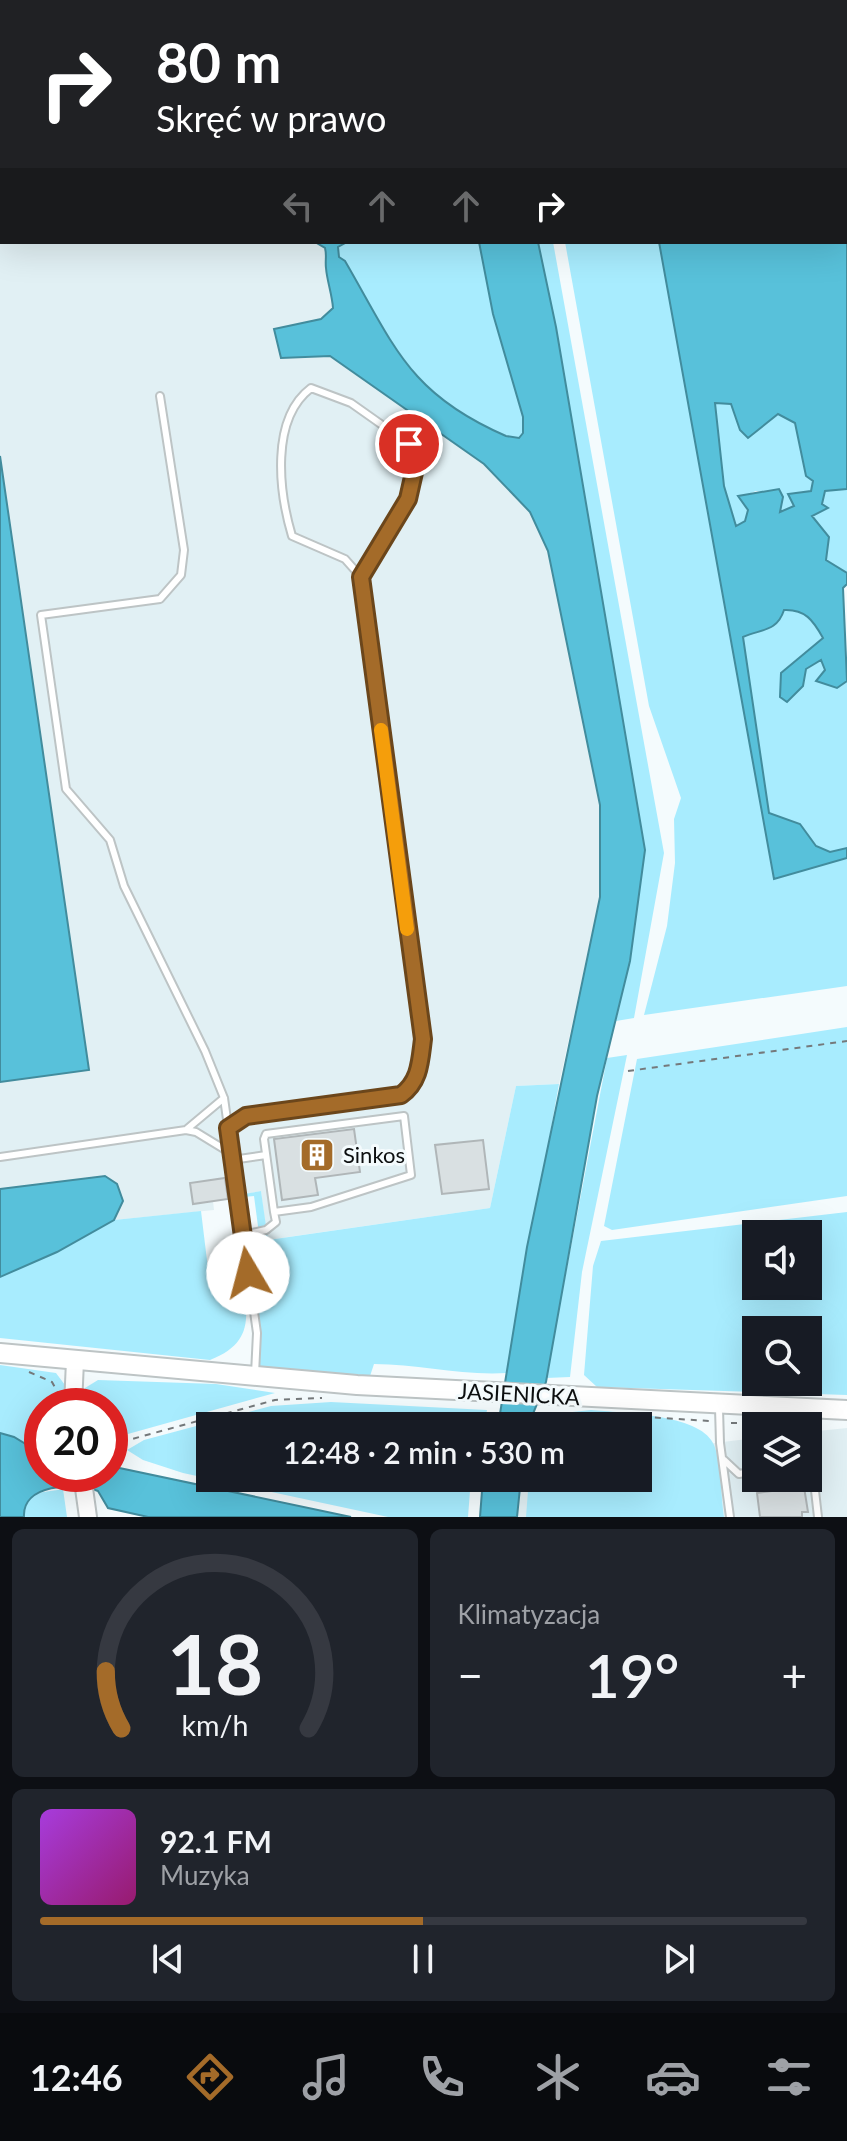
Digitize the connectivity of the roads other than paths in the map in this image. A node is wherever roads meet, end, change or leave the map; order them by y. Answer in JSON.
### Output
{"nodes":[{"id":1,"x":160,"y":396,"type":"dead end"},
{"id":2,"x":361,"y":577,"type":"junction"},
{"id":3,"x":224,"y":1098,"type":"junction"},
{"id":4,"x":228,"y":1128,"type":"junction"},
{"id":5,"x":186,"y":1130,"type":"junction"},
{"id":6,"x":266,"y":1155,"type":"junction"},
{"id":7,"x":0,"y":1157,"type":"edge"},
{"id":8,"x":232,"y":1157,"type":"junction"},
{"id":9,"x":274,"y":1212,"type":"junction"},
{"id":10,"x":243,"y":1235,"type":"junction"},
{"id":11,"x":0,"y":1353,"type":"edge"},
{"id":12,"x":0,"y":1361,"type":"edge"},
{"id":13,"x":74,"y":1366,"type":"junction"},
{"id":14,"x":247,"y":1377,"type":"junction"},
{"id":15,"x":69,"y":1388,"type":"edge"},
{"id":16,"x":719,"y":1404,"type":"junction"},
{"id":17,"x":847,"y":1410,"type":"edge"},
{"id":18,"x":721,"y":1457,"type":"junction"},
{"id":19,"x":742,"y":1473,"type":"edge"},
{"id":20,"x":739,"y":1474,"type":"junction"},
{"id":21,"x":726,"y":1491,"type":"junction"},
{"id":22,"x":815,"y":1492,"type":"edge"},
{"id":23,"x":730,"y":1517,"type":"edge"},
{"id":24,"x":818,"y":1517,"type":"edge"}],
"edges":[{"from":1,"to":3,"type":"lane"},
{"from":2,"to":2,"type":"lane"},
{"from":2,"to":4,"type":"lane"},
{"from":3,"to":4,"type":"lane"},
{"from":3,"to":5,"type":"lane"},
{"from":4,"to":8,"type":"lane"},
{"from":5,"to":7,"type":"lane"},
{"from":5,"to":8,"type":"lane"},
{"from":6,"to":8,"type":"lane"},
{"from":6,"to":9,"type":"lane"},
{"from":6,"to":9,"type":"lane"},
{"from":8,"to":10,"type":"lane"},
{"from":9,"to":10,"type":"lane"},
{"from":10,"to":14,"type":"lane"},
{"from":11,"to":13,"type":"main road","name":"JASIENICKA"},
{"from":12,"to":13,"type":"main road","name":"JASIENICKA"},
{"from":13,"to":14,"type":"main road","name":"JASIENICKA"},
{"from":13,"to":14,"type":"main road","name":"JASIENICKA"},
{"from":13,"to":15,"type":"street"},
{"from":14,"to":16,"type":"main road","name":"JASIENICKA"},
{"from":16,"to":17,"type":"main road","name":"JASIENICKA"},
{"from":16,"to":18,"type":"lane"},
{"from":18,"to":20,"type":"lane"},
{"from":18,"to":21,"type":"lane"},
{"from":19,"to":20,"type":"lane"},
{"from":20,"to":21,"type":"lane"},
{"from":21,"to":23,"type":"lane"},
{"from":22,"to":24,"type":"lane"}]}
